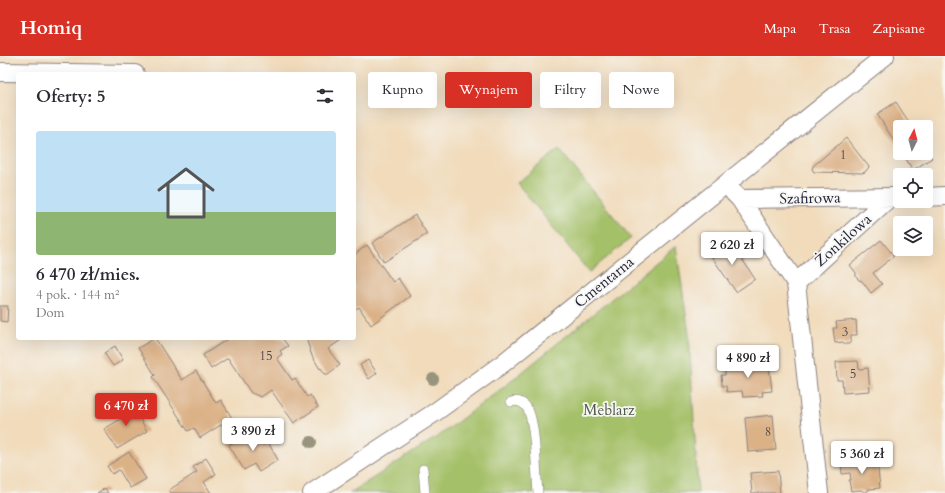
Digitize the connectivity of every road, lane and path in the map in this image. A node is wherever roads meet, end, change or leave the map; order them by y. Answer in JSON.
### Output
{"nodes":[{"id":1,"x":885,"y":56,"type":"edge"},
{"id":2,"x":0,"y":72,"type":"edge"},
{"id":3,"x":16,"y":72,"type":"edge"},
{"id":4,"x":726,"y":184,"type":"junction"},
{"id":5,"x":945,"y":196,"type":"edge"},
{"id":6,"x":893,"y":197,"type":"edge"},
{"id":7,"x":933,"y":197,"type":"edge"},
{"id":8,"x":740,"y":199,"type":"junction"},
{"id":9,"x":893,"y":199,"type":"edge"},
{"id":10,"x":796,"y":283,"type":"junction"},
{"id":11,"x":511,"y":402,"type":"dead end"},
{"id":12,"x":423,"y":469,"type":"dead end"},
{"id":13,"x":312,"y":493,"type":"edge"},
{"id":14,"x":425,"y":493,"type":"edge"},
{"id":15,"x":538,"y":493,"type":"edge"},
{"id":16,"x":819,"y":493,"type":"edge"}],
"edges":[{"from":1,"to":4,"type":"street","name":"Cmentarna"},
{"from":2,"to":3,"type":"street"},
{"from":4,"to":8,"type":"street"},
{"from":4,"to":13,"type":"street","name":"Cmentarna"},
{"from":5,"to":7,"type":"street"},
{"from":6,"to":8,"type":"street","name":"Szafirowa"},
{"from":8,"to":10,"type":"street"},
{"from":9,"to":10,"type":"street","name":"Żonkilowa"},
{"from":10,"to":16,"type":"street"},
{"from":11,"to":15,"type":"lane"},
{"from":12,"to":14,"type":"lane"}]}
